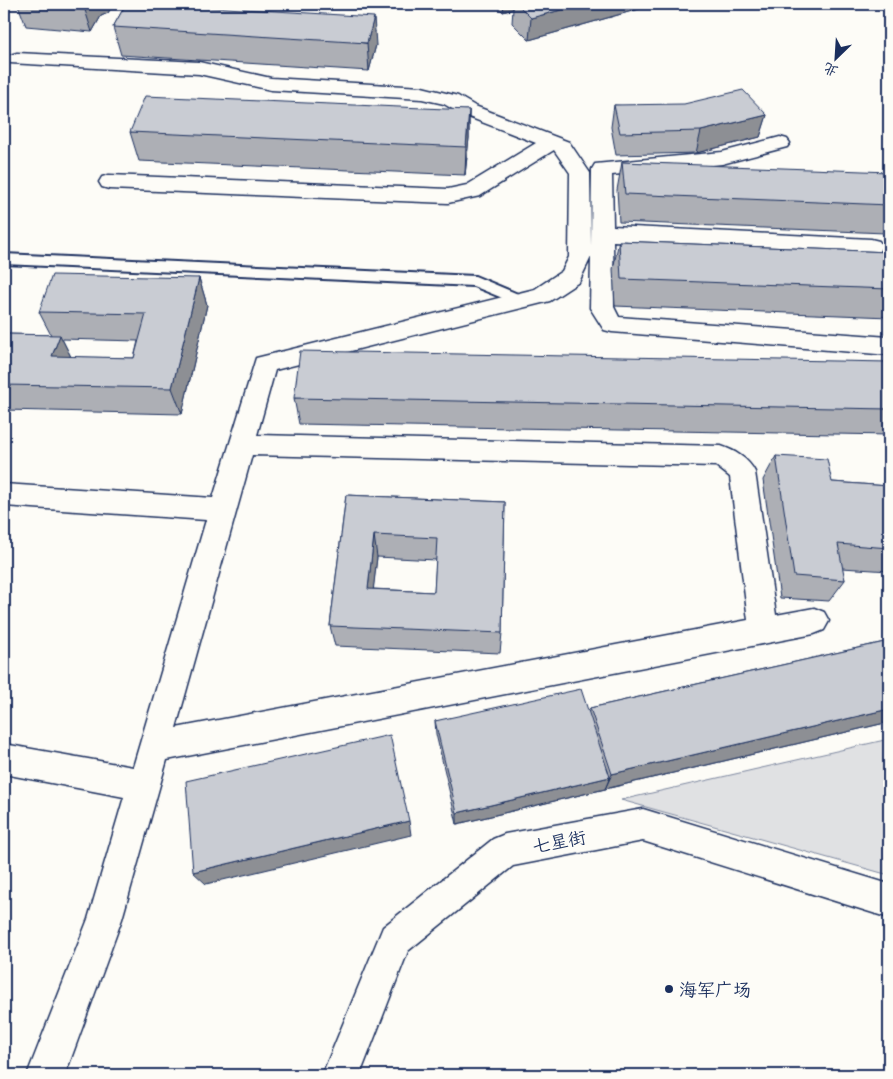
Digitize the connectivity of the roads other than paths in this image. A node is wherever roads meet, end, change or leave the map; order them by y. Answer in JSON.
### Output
{"nodes":[{"id":1,"x":17,"y":59,"type":"dead end"},
{"id":2,"x":199,"y":68,"type":"junction"},
{"id":3,"x":342,"y":76,"type":"dead end"},
{"id":4,"x":552,"y":142,"type":"junction"},
{"id":5,"x":780,"y":142,"type":"dead end"},
{"id":6,"x":109,"y":182,"type":"dead end"},
{"id":7,"x":603,"y":233,"type":"junction"},
{"id":8,"x":871,"y":246,"type":"dead end"},
{"id":9,"x":4,"y":259,"type":"edge"},
{"id":10,"x":520,"y":300,"type":"junction"},
{"id":11,"x":889,"y":346,"type":"edge"},
{"id":12,"x":241,"y":444,"type":"junction"},
{"id":13,"x":4,"y":495,"type":"edge"},
{"id":14,"x":222,"y":510,"type":"junction"},
{"id":15,"x":814,"y":621,"type":"dead end"},
{"id":16,"x":764,"y":631,"type":"junction"},
{"id":17,"x":154,"y":747,"type":"junction"},
{"id":18,"x":4,"y":758,"type":"edge"},
{"id":19,"x":144,"y":785,"type":"junction"},
{"id":20,"x":889,"y":901,"type":"edge"},
{"id":21,"x":46,"y":1075,"type":"edge"},
{"id":22,"x":341,"y":1075,"type":"edge"}],
"edges":[{"from":1,"to":2,"type":"street"},
{"from":2,"to":3,"type":"street"},
{"from":2,"to":4,"type":"street"},
{"from":4,"to":6,"type":"street"},
{"from":4,"to":10,"type":"street"},
{"from":5,"to":7,"type":"street"},
{"from":7,"to":8,"type":"street"},
{"from":7,"to":11,"type":"street"},
{"from":9,"to":10,"type":"lane"},
{"from":10,"to":12,"type":"street"},
{"from":12,"to":14,"type":"street"},
{"from":12,"to":16,"type":"street"},
{"from":13,"to":14,"type":"street"},
{"from":14,"to":17,"type":"street"},
{"from":15,"to":16,"type":"street"},
{"from":16,"to":17,"type":"street"},
{"from":17,"to":19,"type":"street"},
{"from":18,"to":19,"type":"street"},
{"from":19,"to":21,"type":"street"},
{"from":20,"to":22,"type":"street","name":"七星街"}]}
